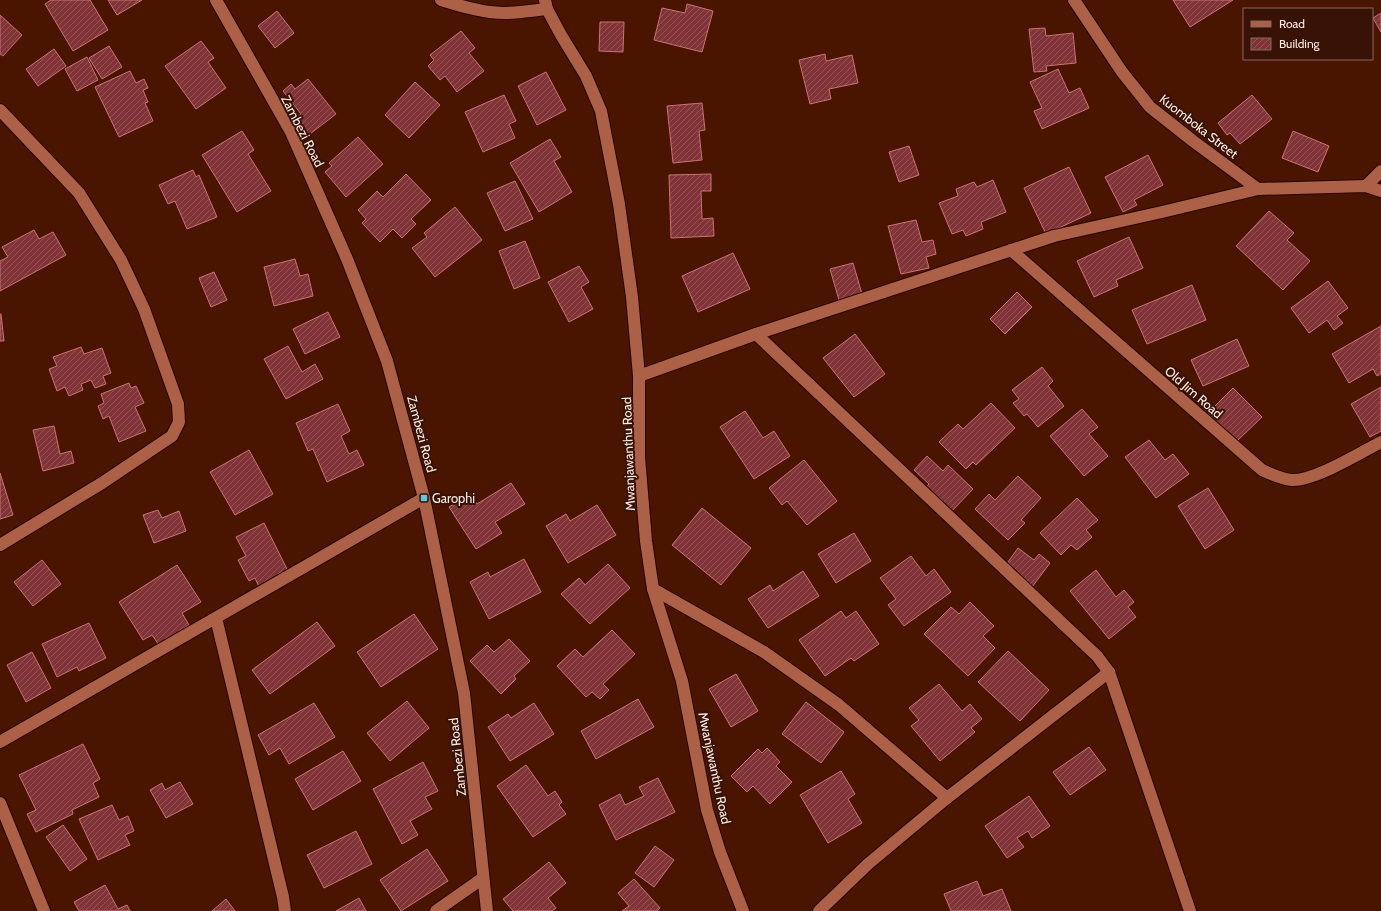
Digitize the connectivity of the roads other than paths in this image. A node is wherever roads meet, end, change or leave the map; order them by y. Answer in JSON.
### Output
{"nodes":[{"id":1,"x":216,"y":0,"type":"edge"},
{"id":2,"x":441,"y":0,"type":"edge"},
{"id":3,"x":1074,"y":0,"type":"edge"},
{"id":4,"x":546,"y":4,"type":"edge"},
{"id":5,"x":0,"y":110,"type":"edge"},
{"id":6,"x":1381,"y":170,"type":"edge"},
{"id":7,"x":1366,"y":186,"type":"junction"},
{"id":8,"x":1258,"y":189,"type":"junction"},
{"id":9,"x":1381,"y":191,"type":"edge"},
{"id":10,"x":1011,"y":250,"type":"junction"},
{"id":11,"x":756,"y":334,"type":"junction"},
{"id":12,"x":639,"y":376,"type":"junction"},
{"id":13,"x":1381,"y":442,"type":"edge"},
{"id":14,"x":424,"y":498,"type":"junction"},
{"id":15,"x":0,"y":546,"type":"edge"},
{"id":16,"x":653,"y":589,"type":"junction"},
{"id":17,"x":216,"y":618,"type":"junction"},
{"id":18,"x":1109,"y":672,"type":"junction"},
{"id":19,"x":0,"y":742,"type":"edge"},
{"id":20,"x":947,"y":798,"type":"junction"},
{"id":21,"x":0,"y":803,"type":"edge"},
{"id":22,"x":483,"y":878,"type":"junction"},
{"id":23,"x":44,"y":911,"type":"edge"},
{"id":24,"x":285,"y":911,"type":"edge"},
{"id":25,"x":436,"y":911,"type":"edge"},
{"id":26,"x":487,"y":911,"type":"edge"},
{"id":27,"x":743,"y":911,"type":"edge"},
{"id":28,"x":818,"y":911,"type":"edge"},
{"id":29,"x":1190,"y":911,"type":"edge"}],
"edges":[{"from":1,"to":14,"type":"street","name":"Zambezi Road"},
{"from":2,"to":4,"type":"street"},
{"from":3,"to":8,"type":"street","name":"Kuomboka Street"},
{"from":4,"to":12,"type":"street","name":"Mwanjawanthu Road"},
{"from":5,"to":15,"type":"street"},
{"from":6,"to":7,"type":"street"},
{"from":7,"to":8,"type":"street"},
{"from":7,"to":9,"type":"street"},
{"from":8,"to":10,"type":"street"},
{"from":10,"to":11,"type":"street"},
{"from":10,"to":13,"type":"street","name":"Old Jim Road"},
{"from":11,"to":12,"type":"street"},
{"from":11,"to":18,"type":"street"},
{"from":12,"to":16,"type":"street","name":"Mwanjawanthu Road"},
{"from":14,"to":17,"type":"street"},
{"from":14,"to":22,"type":"street","name":"Zambezi Road"},
{"from":16,"to":20,"type":"street"},
{"from":16,"to":27,"type":"street","name":"Mwanjawanthu Road"},
{"from":17,"to":19,"type":"street"},
{"from":17,"to":24,"type":"street"},
{"from":18,"to":20,"type":"street"},
{"from":18,"to":29,"type":"street"},
{"from":20,"to":28,"type":"street"},
{"from":21,"to":23,"type":"street"},
{"from":22,"to":25,"type":"street"},
{"from":22,"to":26,"type":"street","name":"Zambezi Road"}]}
